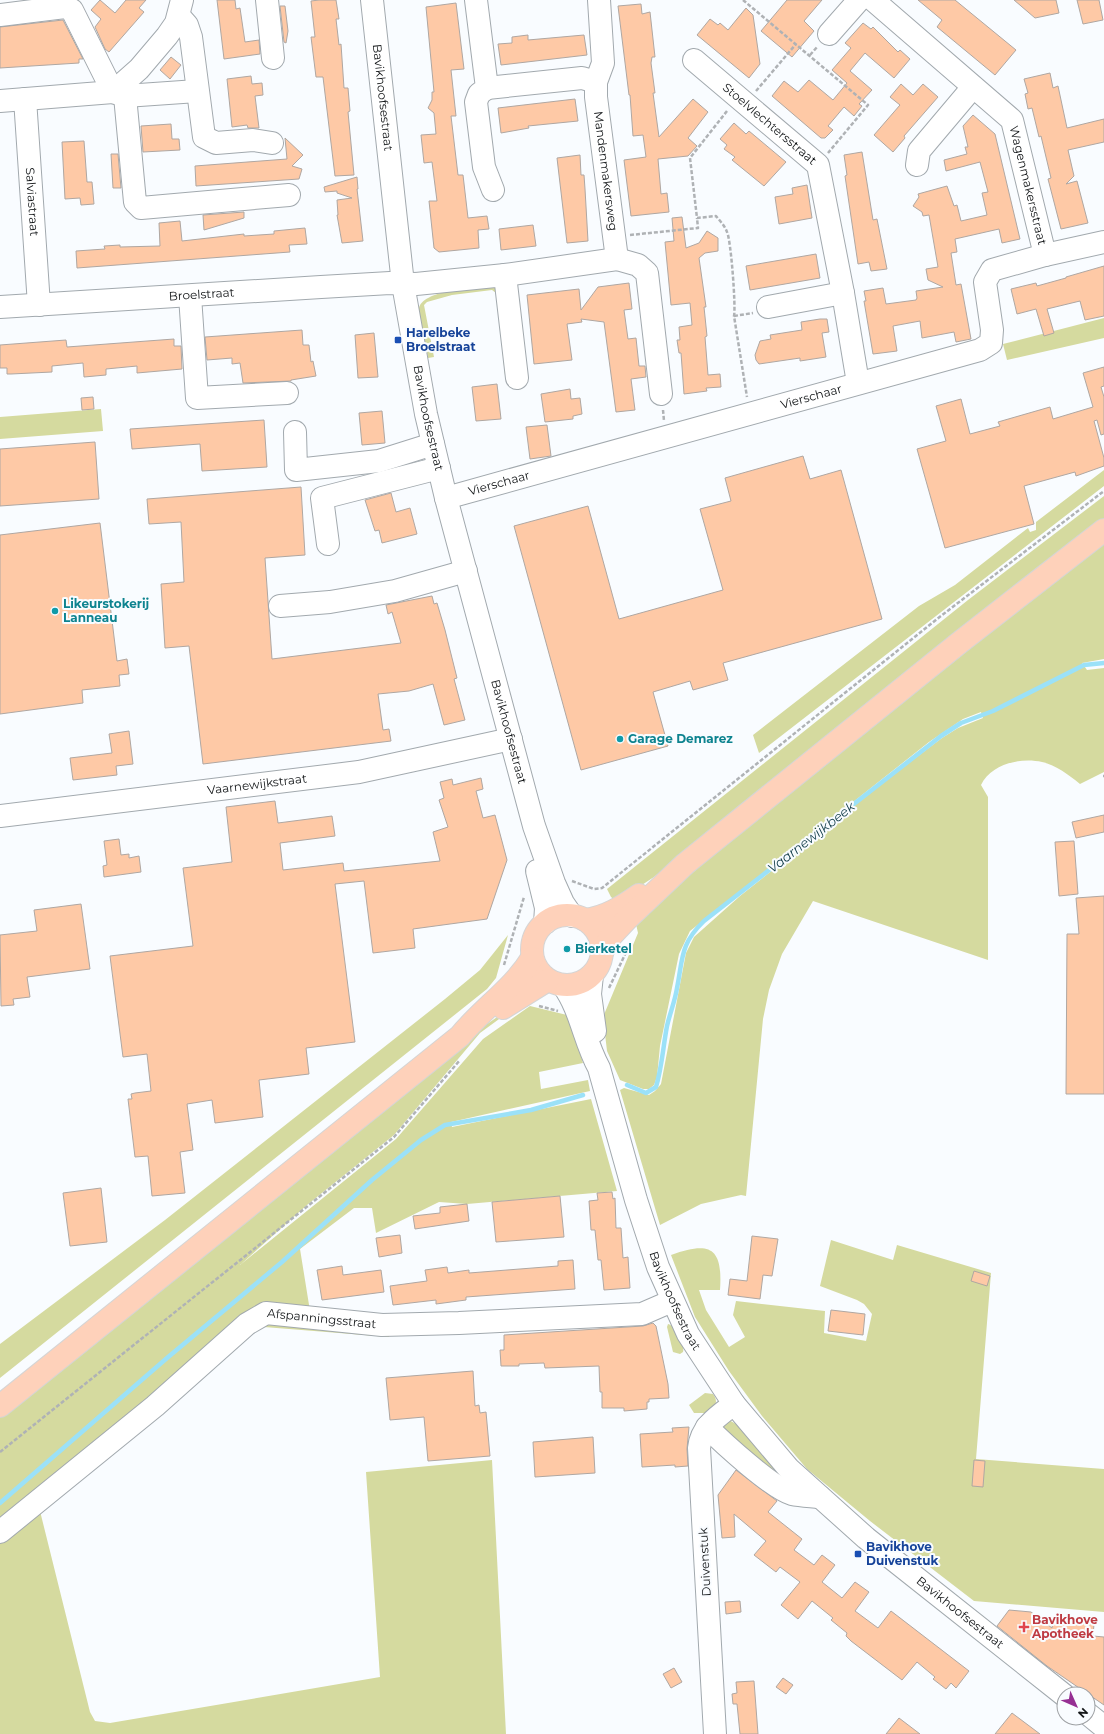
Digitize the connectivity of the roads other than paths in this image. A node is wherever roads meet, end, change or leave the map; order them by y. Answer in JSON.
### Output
{"nodes":[{"id":1,"x":267,"y":0,"type":"edge"},
{"id":2,"x":372,"y":0,"type":"edge"},
{"id":3,"x":476,"y":0,"type":"edge"},
{"id":4,"x":599,"y":0,"type":"edge"},
{"id":5,"x":859,"y":0,"type":"edge"},
{"id":6,"x":873,"y":0,"type":"edge"},
{"id":7,"x":76,"y":5,"type":"edge"},
{"id":8,"x":180,"y":8,"type":"edge"},
{"id":9,"x":0,"y":15,"type":"edge"},
{"id":10,"x":829,"y":34,"type":"dead end"},
{"id":11,"x":274,"y":58,"type":"dead end"},
{"id":12,"x":694,"y":60,"type":"dead end"},
{"id":13,"x":596,"y":82,"type":"junction"},
{"id":14,"x":973,"y":87,"type":"junction"},
{"id":15,"x":487,"y":88,"type":"junction"},
{"id":16,"x":197,"y":91,"type":"junction"},
{"id":17,"x":119,"y":94,"type":"junction"},
{"id":18,"x":25,"y":99,"type":"junction"},
{"id":19,"x":0,"y":101,"type":"edge"},
{"id":20,"x":272,"y":143,"type":"dead end"},
{"id":21,"x":917,"y":165,"type":"dead end"},
{"id":22,"x":493,"y":190,"type":"dead end"},
{"id":23,"x":289,"y":195,"type":"dead end"},
{"id":24,"x":1104,"y":242,"type":"edge"},
{"id":25,"x":1045,"y":254,"type":"junction"},
{"id":26,"x":616,"y":260,"type":"junction"},
{"id":27,"x":505,"y":275,"type":"junction"},
{"id":28,"x":403,"y":284,"type":"junction"},
{"id":29,"x":843,"y":293,"type":"junction"},
{"id":30,"x":190,"y":296,"type":"junction"},
{"id":31,"x":39,"y":305,"type":"junction"},
{"id":32,"x":0,"y":307,"type":"edge"},
{"id":33,"x":768,"y":307,"type":"dead end"},
{"id":34,"x":517,"y":378,"type":"dead end"},
{"id":35,"x":858,"y":383,"type":"junction"},
{"id":36,"x":287,"y":392,"type":"dead end"},
{"id":37,"x":662,"y":394,"type":"road end"},
{"id":38,"x":295,"y":432,"type":"dead end"},
{"id":39,"x":433,"y":444,"type":"junction"},
{"id":40,"x":439,"y":468,"type":"junction"},
{"id":41,"x":446,"y":498,"type":"junction"},
{"id":42,"x":1104,"y":530,"type":"edge"},
{"id":43,"x":328,"y":544,"type":"dead end"},
{"id":44,"x":466,"y":571,"type":"junction"},
{"id":45,"x":280,"y":606,"type":"dead end"},
{"id":46,"x":511,"y":739,"type":"junction"},
{"id":47,"x":0,"y":816,"type":"edge"},
{"id":48,"x":534,"y":826,"type":"junction"},
{"id":49,"x":685,"y":864,"type":"junction"},
{"id":50,"x":579,"y":918,"type":"junction"},
{"id":51,"x":545,"y":923,"type":"junction"},
{"id":52,"x":602,"y":952,"type":"junction"},
{"id":53,"x":532,"y":958,"type":"junction"},
{"id":54,"x":592,"y":975,"type":"junction"},
{"id":55,"x":556,"y":982,"type":"junction"},
{"id":56,"x":462,"y":1046,"type":"junction"},
{"id":57,"x":599,"y":1068,"type":"junction"},
{"id":58,"x":672,"y":1301,"type":"junction"},
{"id":59,"x":734,"y":1404,"type":"junction"},
{"id":60,"x":0,"y":1406,"type":"edge"},
{"id":61,"x":707,"y":1427,"type":"junction"},
{"id":62,"x":820,"y":1497,"type":"junction"},
{"id":63,"x":0,"y":1532,"type":"edge"},
{"id":64,"x":1056,"y":1689,"type":"edge"},
{"id":65,"x":1096,"y":1720,"type":"edge"},
{"id":66,"x":1104,"y":1727,"type":"edge"},
{"id":67,"x":715,"y":1734,"type":"edge"}],
"edges":[{"from":1,"to":11,"type":"street"},
{"from":2,"to":28,"type":"street","name":"Bavikhoofsestraat"},
{"from":3,"to":15,"type":"street"},
{"from":4,"to":13,"type":"street","name":"Mandenmakersweg"},
{"from":5,"to":10,"type":"street"},
{"from":6,"to":14,"type":"street","name":"Wagenmakersstraat"},
{"from":7,"to":9,"type":"street"},
{"from":7,"to":17,"type":"street"},
{"from":8,"to":16,"type":"street"},
{"from":8,"to":17,"type":"street"},
{"from":12,"to":29,"type":"street","name":"Stoelvlechtersstraat"},
{"from":13,"to":15,"type":"street"},
{"from":13,"to":26,"type":"street","name":"Mandenmakersweg"},
{"from":14,"to":21,"type":"street"},
{"from":14,"to":25,"type":"street","name":"Wagenmakersstraat"},
{"from":15,"to":22,"type":"street"},
{"from":16,"to":17,"type":"street"},
{"from":16,"to":20,"type":"street"},
{"from":17,"to":18,"type":"street"},
{"from":17,"to":23,"type":"street"},
{"from":18,"to":19,"type":"street"},
{"from":18,"to":31,"type":"street","name":"Salviastraat"},
{"from":24,"to":25,"type":"street","name":"Vierschaar"},
{"from":25,"to":35,"type":"street","name":"Vierschaar"},
{"from":26,"to":27,"type":"street"},
{"from":26,"to":37,"type":"street"},
{"from":27,"to":28,"type":"street"},
{"from":27,"to":34,"type":"street"},
{"from":28,"to":30,"type":"street","name":"Broelstraat"},
{"from":28,"to":39,"type":"street","name":"Bavikhoofsestraat"},
{"from":29,"to":33,"type":"street"},
{"from":29,"to":35,"type":"street","name":"Stoelvlechtersstraat"},
{"from":30,"to":31,"type":"street","name":"Broelstraat"},
{"from":30,"to":36,"type":"street"},
{"from":31,"to":32,"type":"street","name":"Broelstraat"},
{"from":35,"to":41,"type":"street","name":"Vierschaar"},
{"from":38,"to":39,"type":"street"},
{"from":39,"to":40,"type":"street","name":"Bavikhoofsestraat"},
{"from":40,"to":41,"type":"street","name":"Bavikhoofsestraat"},
{"from":40,"to":43,"type":"street"},
{"from":41,"to":44,"type":"street","name":"Bavikhoofsestraat"},
{"from":42,"to":49,"type":"main road"},
{"from":44,"to":45,"type":"street"},
{"from":44,"to":46,"type":"street","name":"Bavikhoofsestraat"},
{"from":46,"to":47,"type":"street","name":"Vaarnewijkstraat"},
{"from":46,"to":48,"type":"street","name":"Bavikhoofsestraat"},
{"from":48,"to":50,"type":"street","name":"Bavikhoofsestraat"},
{"from":48,"to":51,"type":"street","name":"Bavikhoofsestraat"},
{"from":49,"to":50,"type":"main road"},
{"from":49,"to":52,"type":"main road"},
{"from":50,"to":51,"type":"main road"},
{"from":50,"to":52,"type":"main road"},
{"from":51,"to":53,"type":"main road"},
{"from":52,"to":54,"type":"main road"},
{"from":53,"to":55,"type":"main road"},
{"from":53,"to":56,"type":"main road"},
{"from":54,"to":55,"type":"main road"},
{"from":54,"to":57,"type":"street","name":"Bavikhoofsestraat"},
{"from":55,"to":56,"type":"main road"},
{"from":55,"to":57,"type":"street","name":"Bavikhoofsestraat"},
{"from":56,"to":60,"type":"main road"},
{"from":57,"to":58,"type":"street","name":"Bavikhoofsestraat"},
{"from":58,"to":59,"type":"street","name":"Bavikhoofsestraat"},
{"from":58,"to":63,"type":"street","name":"Afspanningsstraat"},
{"from":59,"to":61,"type":"street","name":"Duivenstuk"},
{"from":59,"to":62,"type":"street","name":"Bavikhoofsestraat"},
{"from":61,"to":62,"type":"street"},
{"from":61,"to":67,"type":"street","name":"Duivenstuk"},
{"from":62,"to":64,"type":"street","name":"Bavikhoofsestraat"},
{"from":65,"to":66,"type":"street"}]}
